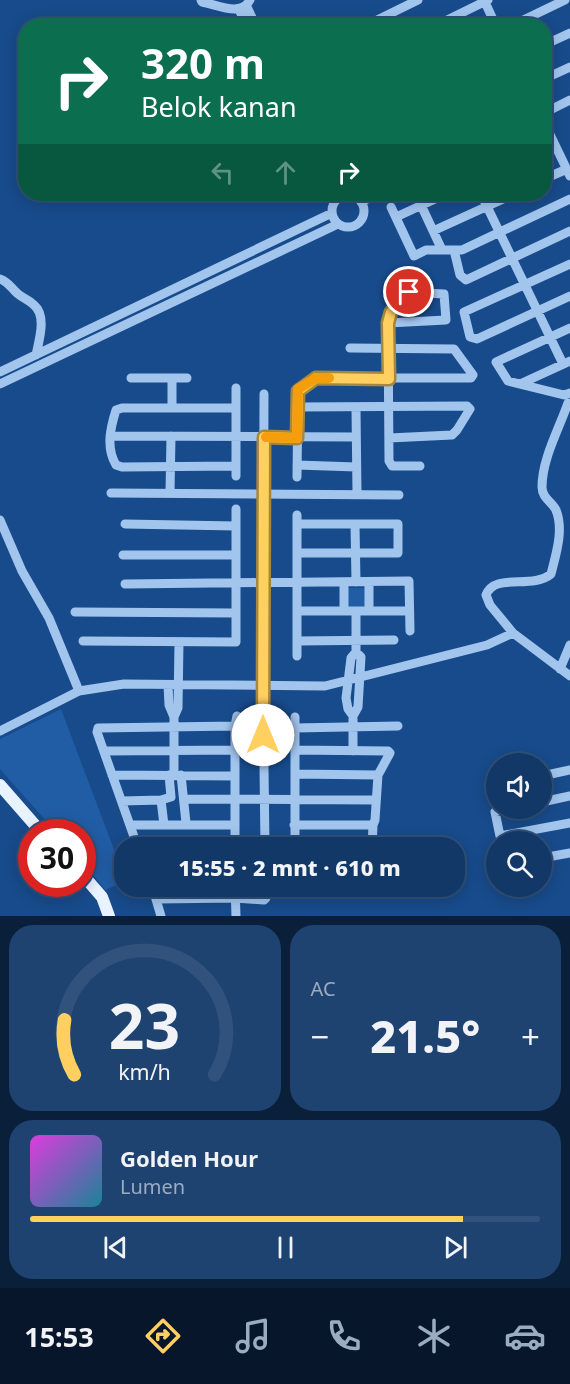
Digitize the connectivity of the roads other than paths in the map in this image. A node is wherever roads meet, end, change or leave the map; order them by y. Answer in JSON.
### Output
{"nodes":[{"id":1,"x":201,"y":0,"type":"edge"},
{"id":2,"x":418,"y":0,"type":"edge"},
{"id":3,"x":565,"y":0,"type":"edge"},
{"id":4,"x":486,"y":1,"type":"edge"},
{"id":5,"x":245,"y":6,"type":"edge"},
{"id":6,"x":381,"y":18,"type":"edge"},
{"id":7,"x":451,"y":18,"type":"edge"},
{"id":8,"x":493,"y":18,"type":"edge"},
{"id":9,"x":528,"y":18,"type":"edge"},
{"id":10,"x":570,"y":33,"type":"edge"},
{"id":11,"x":552,"y":41,"type":"edge"},
{"id":12,"x":570,"y":67,"type":"edge"},
{"id":13,"x":552,"y":75,"type":"edge"},
{"id":14,"x":570,"y":100,"type":"edge"},
{"id":15,"x":552,"y":109,"type":"edge"},
{"id":16,"x":552,"y":138,"type":"edge"},
{"id":17,"x":554,"y":142,"type":"joint"},
{"id":18,"x":568,"y":172,"type":"edge"},
{"id":19,"x":552,"y":177,"type":"edge"},
{"id":20,"x":570,"y":199,"type":"edge"},
{"id":21,"x":336,"y":201,"type":"edge"},
{"id":22,"x":431,"y":201,"type":"edge"},
{"id":23,"x":484,"y":201,"type":"edge"},
{"id":24,"x":498,"y":201,"type":"edge"},
{"id":25,"x":361,"y":202,"type":"edge"},
{"id":26,"x":422,"y":205,"type":"junction"},
{"id":27,"x":487,"y":206,"type":"junction"},
{"id":28,"x":391,"y":207,"type":"dead end"},
{"id":29,"x":332,"y":213,"type":"junction"},
{"id":30,"x":396,"y":217,"type":"junction"},
{"id":31,"x":338,"y":224,"type":"junction"},
{"id":32,"x":433,"y":231,"type":"junction"},
{"id":33,"x":570,"y":231,"type":"edge"},
{"id":34,"x":500,"y":232,"type":"junction"},
{"id":35,"x":442,"y":250,"type":"junction"},
{"id":36,"x":454,"y":250,"type":"junction"},
{"id":37,"x":512,"y":258,"type":"junction"},
{"id":38,"x":570,"y":264,"type":"edge"},
{"id":39,"x":0,"y":279,"type":"edge"},
{"id":40,"x":525,"y":285,"type":"junction"},
{"id":41,"x":570,"y":296,"type":"edge"},
{"id":42,"x":538,"y":311,"type":"junction"},
{"id":43,"x":388,"y":323,"type":"junction"},
{"id":44,"x":570,"y":328,"type":"edge"},
{"id":45,"x":550,"y":337,"type":"junction"},
{"id":46,"x":74,"y":343,"type":"junction"},
{"id":47,"x":350,"y":348,"type":"dead end"},
{"id":48,"x":388,"y":348,"type":"junction"},
{"id":49,"x":36,"y":355,"type":"junction"},
{"id":50,"x":567,"y":362,"type":"edge"},
{"id":51,"x":0,"y":372,"type":"edge"},
{"id":52,"x":130,"y":378,"type":"dead end"},
{"id":53,"x":172,"y":378,"type":"junction"},
{"id":54,"x":187,"y":378,"type":"dead end"},
{"id":55,"x":389,"y":379,"type":"junction"},
{"id":56,"x":0,"y":384,"type":"edge"},
{"id":57,"x":520,"y":384,"type":"junction"},
{"id":58,"x":236,"y":388,"type":"dead end"},
{"id":59,"x":570,"y":393,"type":"edge"},
{"id":60,"x":264,"y":394,"type":"dead end"},
{"id":61,"x":568,"y":404,"type":"dead end"},
{"id":62,"x":389,"y":406,"type":"junction"},
{"id":63,"x":172,"y":407,"type":"junction"},
{"id":64,"x":298,"y":407,"type":"junction"},
{"id":65,"x":236,"y":408,"type":"junction"},
{"id":66,"x":356,"y":408,"type":"junction"},
{"id":67,"x":110,"y":436,"type":"junction"},
{"id":68,"x":171,"y":436,"type":"junction"},
{"id":69,"x":236,"y":437,"type":"junction"},
{"id":70,"x":264,"y":437,"type":"junction"},
{"id":71,"x":355,"y":437,"type":"junction"},
{"id":72,"x":297,"y":438,"type":"junction"},
{"id":73,"x":390,"y":438,"type":"junction"},
{"id":74,"x":297,"y":465,"type":"junction"},
{"id":75,"x":170,"y":466,"type":"junction"},
{"id":76,"x":420,"y":466,"type":"dead end"},
{"id":77,"x":356,"y":467,"type":"junction"},
{"id":78,"x":297,"y":477,"type":"dead end"},
{"id":79,"x":111,"y":493,"type":"dead end"},
{"id":80,"x":170,"y":494,"type":"junction"},
{"id":81,"x":263,"y":494,"type":"junction"},
{"id":82,"x":357,"y":494,"type":"junction"},
{"id":83,"x":399,"y":495,"type":"dead end"},
{"id":84,"x":236,"y":509,"type":"dead end"},
{"id":85,"x":0,"y":520,"type":"edge"},
{"id":86,"x":125,"y":524,"type":"dead end"},
{"id":87,"x":355,"y":524,"type":"junction"},
{"id":88,"x":236,"y":526,"type":"junction"},
{"id":89,"x":297,"y":553,"type":"junction"},
{"id":90,"x":356,"y":553,"type":"junction"},
{"id":91,"x":123,"y":555,"type":"dead end"},
{"id":92,"x":236,"y":555,"type":"junction"},
{"id":93,"x":344,"y":582,"type":"junction"},
{"id":94,"x":356,"y":582,"type":"junction"},
{"id":95,"x":369,"y":582,"type":"junction"},
{"id":96,"x":263,"y":583,"type":"junction"},
{"id":97,"x":297,"y":583,"type":"junction"},
{"id":98,"x":125,"y":584,"type":"dead end"},
{"id":99,"x":236,"y":584,"type":"junction"},
{"id":100,"x":297,"y":611,"type":"junction"},
{"id":101,"x":344,"y":611,"type":"junction"},
{"id":102,"x":356,"y":611,"type":"junction"},
{"id":103,"x":369,"y":611,"type":"junction"},
{"id":104,"x":409,"y":611,"type":"junction"},
{"id":105,"x":75,"y":612,"type":"dead end"},
{"id":106,"x":236,"y":614,"type":"junction"},
{"id":107,"x":410,"y":631,"type":"dead end"},
{"id":108,"x":513,"y":633,"type":"junction"},
{"id":109,"x":356,"y":640,"type":"junction"},
{"id":110,"x":394,"y":640,"type":"dead end"},
{"id":111,"x":83,"y":641,"type":"dead end"},
{"id":112,"x":297,"y":641,"type":"junction"},
{"id":113,"x":179,"y":642,"type":"junction"},
{"id":114,"x":570,"y":645,"type":"edge"},
{"id":115,"x":356,"y":652,"type":"junction"},
{"id":116,"x":297,"y":656,"type":"dead end"},
{"id":117,"x":560,"y":669,"type":"junction"},
{"id":118,"x":570,"y":676,"type":"edge"},
{"id":119,"x":359,"y":678,"type":"junction"},
{"id":120,"x":348,"y":681,"type":"junction"},
{"id":121,"x":263,"y":684,"type":"junction"},
{"id":122,"x":168,"y":685,"type":"junction"},
{"id":123,"x":179,"y":685,"type":"junction"},
{"id":124,"x":76,"y":692,"type":"junction"},
{"id":125,"x":353,"y":716,"type":"junction"},
{"id":126,"x":295,"y":717,"type":"dead end"},
{"id":127,"x":174,"y":722,"type":"junction"},
{"id":128,"x":398,"y":726,"type":"dead end"},
{"id":129,"x":353,"y":727,"type":"junction"},
{"id":130,"x":295,"y":728,"type":"junction"},
{"id":131,"x":0,"y":730,"type":"edge"},
{"id":132,"x":173,"y":749,"type":"junction"},
{"id":133,"x":236,"y":750,"type":"junction"},
{"id":134,"x":295,"y":750,"type":"junction"},
{"id":135,"x":104,"y":751,"type":"junction"},
{"id":136,"x":353,"y":751,"type":"junction"},
{"id":137,"x":570,"y":770,"type":"edge"},
{"id":138,"x":295,"y":774,"type":"junction"},
{"id":139,"x":378,"y":774,"type":"junction"},
{"id":140,"x":552,"y":774,"type":"edge"},
{"id":141,"x":112,"y":775,"type":"junction"},
{"id":142,"x":175,"y":775,"type":"junction"},
{"id":143,"x":235,"y":776,"type":"junction"},
{"id":144,"x":0,"y":785,"type":"edge"},
{"id":145,"x":570,"y":796,"type":"edge"},
{"id":146,"x":185,"y":799,"type":"junction"},
{"id":147,"x":264,"y":799,"type":"junction"},
{"id":148,"x":296,"y":799,"type":"junction"},
{"id":149,"x":161,"y":800,"type":"junction"},
{"id":150,"x":234,"y":800,"type":"junction"},
{"id":151,"x":376,"y":800,"type":"junction"},
{"id":152,"x":552,"y":800,"type":"edge"},
{"id":153,"x":122,"y":801,"type":"junction"},
{"id":154,"x":30,"y":819,"type":"edge"},
{"id":155,"x":496,"y":819,"type":"edge"},
{"id":156,"x":570,"y":823,"type":"edge"},
{"id":157,"x":186,"y":824,"type":"junction"},
{"id":158,"x":130,"y":825,"type":"junction"},
{"id":159,"x":164,"y":825,"type":"junction"},
{"id":160,"x":234,"y":825,"type":"junction"},
{"id":161,"x":294,"y":825,"type":"junction"},
{"id":162,"x":373,"y":825,"type":"junction"},
{"id":163,"x":134,"y":837,"type":"edge"},
{"id":164,"x":235,"y":837,"type":"edge"},
{"id":165,"x":265,"y":837,"type":"edge"},
{"id":166,"x":295,"y":837,"type":"edge"},
{"id":167,"x":372,"y":837,"type":"edge"},
{"id":168,"x":570,"y":853,"type":"edge"},
{"id":169,"x":552,"y":856,"type":"edge"},
{"id":170,"x":96,"y":890,"type":"edge"},
{"id":171,"x":266,"y":897,"type":"edge"},
{"id":172,"x":235,"y":898,"type":"junction"},
{"id":173,"x":157,"y":899,"type":"joint"},
{"id":174,"x":109,"y":916,"type":"edge"},
{"id":175,"x":161,"y":916,"type":"edge"},
{"id":176,"x":236,"y":916,"type":"edge"}],
"edges":[{"from":1,"to":5,"type":"street"},
{"from":2,"to":6,"type":"street"},
{"from":3,"to":9,"type":"street"},
{"from":4,"to":7,"type":"street"},
{"from":4,"to":8,"type":"street"},
{"from":10,"to":11,"type":"street"},
{"from":12,"to":13,"type":"street"},
{"from":14,"to":15,"type":"street"},
{"from":16,"to":17,"type":"street"},
{"from":17,"to":18,"type":"street"},
{"from":18,"to":19,"type":"street"},
{"from":20,"to":34,"type":"street"},
{"from":21,"to":29,"type":"street"},
{"from":22,"to":26,"type":"street"},
{"from":23,"to":27,"type":"street"},
{"from":24,"to":27,"type":"street"},
{"from":25,"to":31,"type":"street"},
{"from":26,"to":30,"type":"street"},
{"from":26,"to":32,"type":"street"},
{"from":27,"to":32,"type":"street"},
{"from":27,"to":34,"type":"street"},
{"from":28,"to":30,"type":"street"},
{"from":29,"to":31,"type":"street"},
{"from":29,"to":46,"type":"street"},
{"from":30,"to":35,"type":"street"},
{"from":31,"to":46,"type":"street"},
{"from":32,"to":35,"type":"street"},
{"from":33,"to":37,"type":"street"},
{"from":34,"to":36,"type":"street"},
{"from":34,"to":37,"type":"street"},
{"from":35,"to":36,"type":"street"},
{"from":36,"to":37,"type":"street"},
{"from":37,"to":40,"type":"street"},
{"from":38,"to":40,"type":"street"},
{"from":39,"to":49,"type":"street"},
{"from":40,"to":42,"type":"street"},
{"from":40,"to":42,"type":"street"},
{"from":41,"to":42,"type":"street"},
{"from":42,"to":45,"type":"street"},
{"from":43,"to":43,"type":"street"},
{"from":43,"to":48,"type":"street"},
{"from":44,"to":45,"type":"street"},
{"from":45,"to":50,"type":"street"},
{"from":45,"to":57,"type":"street"},
{"from":46,"to":49,"type":"street"},
{"from":46,"to":56,"type":"street"},
{"from":47,"to":48,"type":"street"},
{"from":48,"to":55,"type":"street"},
{"from":48,"to":55,"type":"street"},
{"from":49,"to":51,"type":"street"},
{"from":50,"to":57,"type":"street"},
{"from":52,"to":53,"type":"street"},
{"from":53,"to":54,"type":"street"},
{"from":53,"to":63,"type":"street"},
{"from":55,"to":62,"type":"street"},
{"from":55,"to":64,"type":"street"},
{"from":57,"to":59,"type":"street"},
{"from":58,"to":65,"type":"street"},
{"from":60,"to":70,"type":"street"},
{"from":61,"to":108,"type":"street"},
{"from":62,"to":66,"type":"street"},
{"from":62,"to":73,"type":"street"},
{"from":62,"to":73,"type":"street"},
{"from":63,"to":65,"type":"street"},
{"from":63,"to":67,"type":"street"},
{"from":64,"to":66,"type":"street"},
{"from":64,"to":72,"type":"street"},
{"from":65,"to":69,"type":"street"},
{"from":66,"to":71,"type":"street"},
{"from":67,"to":68,"type":"street"},
{"from":67,"to":75,"type":"street"},
{"from":68,"to":69,"type":"street"},
{"from":68,"to":75,"type":"street"},
{"from":69,"to":70,"type":"street"},
{"from":69,"to":75,"type":"street"},
{"from":70,"to":72,"type":"street"},
{"from":70,"to":81,"type":"street"},
{"from":71,"to":72,"type":"street"},
{"from":71,"to":77,"type":"street"},
{"from":72,"to":74,"type":"street"},
{"from":73,"to":76,"type":"street"},
{"from":74,"to":77,"type":"street"},
{"from":74,"to":78,"type":"street"},
{"from":75,"to":80,"type":"street"},
{"from":77,"to":82,"type":"street"},
{"from":79,"to":80,"type":"street"},
{"from":80,"to":81,"type":"street"},
{"from":81,"to":82,"type":"street"},
{"from":81,"to":96,"type":"street"},
{"from":82,"to":83,"type":"street"},
{"from":84,"to":88,"type":"street"},
{"from":85,"to":124,"type":"street"},
{"from":86,"to":88,"type":"street"},
{"from":87,"to":89,"type":"street"},
{"from":87,"to":90,"type":"street"},
{"from":87,"to":90,"type":"street"},
{"from":88,"to":92,"type":"street"},
{"from":89,"to":90,"type":"street"},
{"from":89,"to":97,"type":"street"},
{"from":90,"to":94,"type":"street"},
{"from":91,"to":92,"type":"street"},
{"from":92,"to":99,"type":"street"},
{"from":93,"to":94,"type":"street"},
{"from":93,"to":97,"type":"street"},
{"from":93,"to":101,"type":"street"},
{"from":94,"to":95,"type":"street"},
{"from":95,"to":103,"type":"street"},
{"from":95,"to":104,"type":"street"},
{"from":96,"to":97,"type":"street"},
{"from":96,"to":99,"type":"street"},
{"from":96,"to":121,"type":"street"},
{"from":97,"to":100,"type":"street"},
{"from":98,"to":99,"type":"street"},
{"from":99,"to":106,"type":"street"},
{"from":100,"to":101,"type":"street"},
{"from":100,"to":112,"type":"street"},
{"from":101,"to":102,"type":"street"},
{"from":102,"to":103,"type":"street"},
{"from":102,"to":109,"type":"street"},
{"from":103,"to":104,"type":"street"},
{"from":104,"to":107,"type":"street"},
{"from":105,"to":106,"type":"street"},
{"from":106,"to":113,"type":"street"},
{"from":108,"to":117,"type":"street"},
{"from":108,"to":119,"type":"street"},
{"from":109,"to":110,"type":"street"},
{"from":109,"to":112,"type":"street"},
{"from":109,"to":115,"type":"street"},
{"from":111,"to":113,"type":"street"},
{"from":112,"to":116,"type":"street"},
{"from":113,"to":123,"type":"street"},
{"from":114,"to":117,"type":"street"},
{"from":115,"to":119,"type":"street"},
{"from":115,"to":120,"type":"street"},
{"from":117,"to":118,"type":"street"},
{"from":119,"to":120,"type":"street"},
{"from":119,"to":125,"type":"street"},
{"from":120,"to":121,"type":"street"},
{"from":120,"to":125,"type":"street"},
{"from":121,"to":123,"type":"street"},
{"from":121,"to":147,"type":"street"},
{"from":122,"to":123,"type":"street"},
{"from":122,"to":124,"type":"street"},
{"from":122,"to":127,"type":"street"},
{"from":123,"to":127,"type":"street"},
{"from":124,"to":131,"type":"street"},
{"from":125,"to":129,"type":"street"},
{"from":126,"to":130,"type":"street"},
{"from":127,"to":132,"type":"street"},
{"from":127,"to":133,"type":"street"},
{"from":127,"to":135,"type":"street"},
{"from":128,"to":129,"type":"street"},
{"from":129,"to":130,"type":"street"},
{"from":129,"to":136,"type":"street"},
{"from":130,"to":134,"type":"street"},
{"from":132,"to":133,"type":"street"},
{"from":132,"to":135,"type":"street"},
{"from":132,"to":142,"type":"street"},
{"from":133,"to":143,"type":"street"},
{"from":134,"to":136,"type":"street"},
{"from":134,"to":138,"type":"street"},
{"from":135,"to":141,"type":"street"},
{"from":136,"to":139,"type":"street"},
{"from":137,"to":140,"type":"street"},
{"from":138,"to":139,"type":"street"},
{"from":138,"to":148,"type":"street"},
{"from":139,"to":151,"type":"street"},
{"from":141,"to":142,"type":"street"},
{"from":141,"to":153,"type":"street"},
{"from":142,"to":143,"type":"street"},
{"from":142,"to":146,"type":"street"},
{"from":142,"to":149,"type":"street"},
{"from":143,"to":150,"type":"street"},
{"from":144,"to":154,"type":"main road"},
{"from":145,"to":152,"type":"street"},
{"from":146,"to":150,"type":"street"},
{"from":146,"to":157,"type":"street"},
{"from":147,"to":148,"type":"street"},
{"from":147,"to":150,"type":"street"},
{"from":147,"to":165,"type":"street"},
{"from":148,"to":151,"type":"street"},
{"from":148,"to":161,"type":"street"},
{"from":149,"to":153,"type":"street"},
{"from":149,"to":159,"type":"street"},
{"from":150,"to":160,"type":"street"},
{"from":151,"to":162,"type":"street"},
{"from":153,"to":158,"type":"street"},
{"from":155,"to":156,"type":"street"},
{"from":157,"to":159,"type":"street"},
{"from":157,"to":160,"type":"street"},
{"from":158,"to":159,"type":"street"},
{"from":158,"to":163,"type":"street"},
{"from":160,"to":164,"type":"street"},
{"from":161,"to":162,"type":"street"},
{"from":161,"to":166,"type":"street"},
{"from":162,"to":167,"type":"street"},
{"from":168,"to":169,"type":"street"},
{"from":170,"to":174,"type":"main road"},
{"from":171,"to":172,"type":"street"},
{"from":172,"to":173,"type":"street"},
{"from":172,"to":176,"type":"street"},
{"from":173,"to":175,"type":"street"}]}
